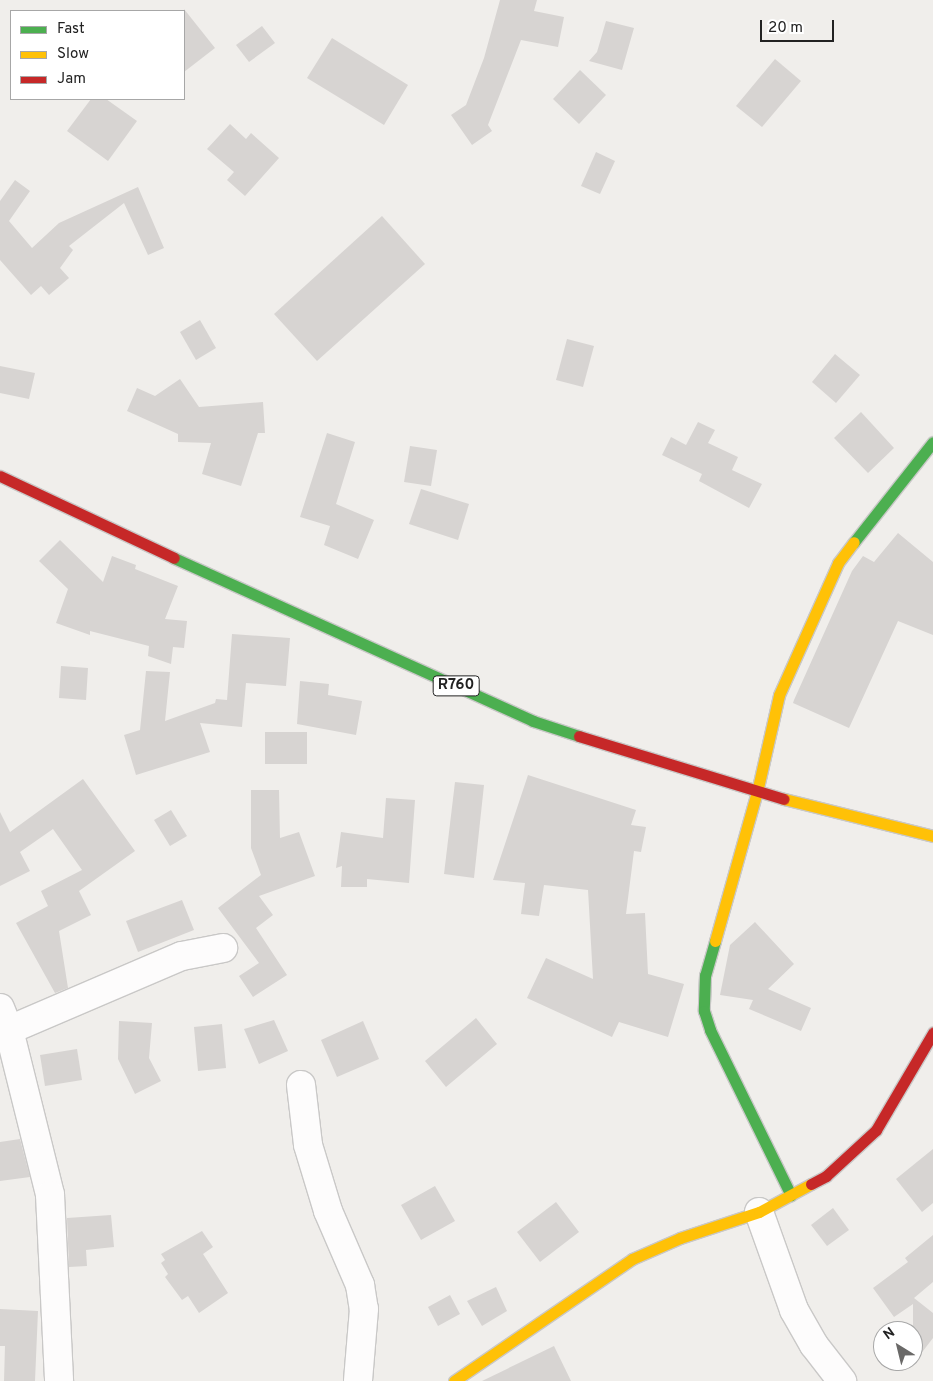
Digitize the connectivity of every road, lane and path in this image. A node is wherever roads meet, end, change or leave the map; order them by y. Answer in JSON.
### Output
{"nodes":[{"id":1,"x":933,"y":442,"type":"edge"},
{"id":2,"x":0,"y":476,"type":"edge"},
{"id":3,"x":757,"y":792,"type":"junction"},
{"id":4,"x":933,"y":836,"type":"edge"},
{"id":5,"x":223,"y":948,"type":"dead end"},
{"id":6,"x":3,"y":1023,"type":"edge"},
{"id":7,"x":933,"y":1033,"type":"edge"},
{"id":8,"x":301,"y":1085,"type":"dead end"},
{"id":9,"x":791,"y":1195,"type":"junction"},
{"id":10,"x":759,"y":1212,"type":"junction"},
{"id":11,"x":59,"y":1381,"type":"edge"},
{"id":12,"x":358,"y":1381,"type":"edge"},
{"id":13,"x":454,"y":1381,"type":"edge"},
{"id":14,"x":842,"y":1381,"type":"edge"}],
"edges":[{"from":1,"to":3,"type":"street"},
{"from":2,"to":3,"type":"street","number":"R760"},
{"from":3,"to":4,"type":"street","number":"R760"},
{"from":3,"to":9,"type":"street"},
{"from":5,"to":6,"type":"street"},
{"from":6,"to":11,"type":"street"},
{"from":7,"to":9,"type":"street"},
{"from":8,"to":12,"type":"street"},
{"from":9,"to":10,"type":"street"},
{"from":10,"to":13,"type":"street"},
{"from":10,"to":14,"type":"street"}]}
